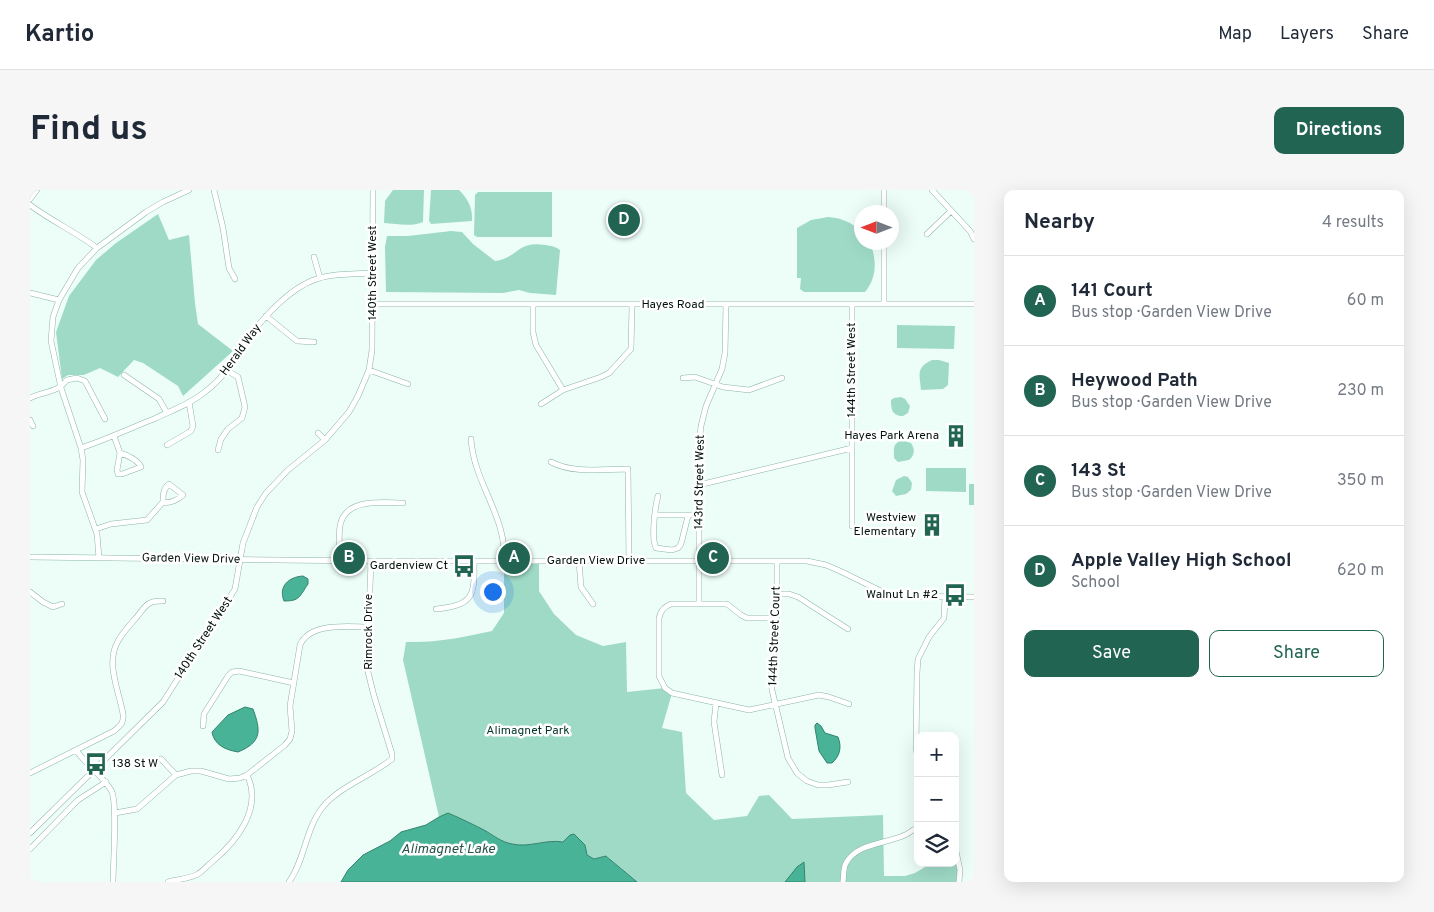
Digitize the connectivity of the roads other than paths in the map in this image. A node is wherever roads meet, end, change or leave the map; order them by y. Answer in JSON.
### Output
{"nodes":[{"id":1,"x":37,"y":190,"type":"edge"},
{"id":2,"x":214,"y":190,"type":"edge"},
{"id":3,"x":373,"y":190,"type":"edge"},
{"id":4,"x":884,"y":190,"type":"edge"},
{"id":5,"x":932,"y":190,"type":"edge"},
{"id":6,"x":185,"y":191,"type":"edge"},
{"id":7,"x":30,"y":199,"type":"edge"},
{"id":8,"x":30,"y":205,"type":"edge"},
{"id":9,"x":884,"y":205,"type":"edge"},
{"id":10,"x":951,"y":211,"type":"junction"},
{"id":11,"x":927,"y":234,"type":"dead end"},
{"id":12,"x":974,"y":239,"type":"edge"},
{"id":13,"x":97,"y":248,"type":"junction"},
{"id":14,"x":884,"y":250,"type":"edge"},
{"id":15,"x":314,"y":257,"type":"dead end"},
{"id":16,"x":373,"y":273,"type":"junction"},
{"id":17,"x":320,"y":278,"type":"junction"},
{"id":18,"x":235,"y":279,"type":"dead end"},
{"id":19,"x":30,"y":293,"type":"edge"},
{"id":20,"x":59,"y":300,"type":"junction"},
{"id":21,"x":373,"y":304,"type":"junction"},
{"id":22,"x":533,"y":304,"type":"junction"},
{"id":23,"x":726,"y":304,"type":"junction"},
{"id":24,"x":852,"y":304,"type":"junction"},
{"id":25,"x":884,"y":304,"type":"junction"},
{"id":26,"x":974,"y":304,"type":"edge"},
{"id":27,"x":632,"y":305,"type":"junction"},
{"id":28,"x":266,"y":316,"type":"junction"},
{"id":29,"x":314,"y":342,"type":"dead end"},
{"id":30,"x":369,"y":370,"type":"junction"},
{"id":31,"x":228,"y":371,"type":"junction"},
{"id":32,"x":124,"y":374,"type":"dead end"},
{"id":33,"x":683,"y":378,"type":"dead end"},
{"id":34,"x":782,"y":378,"type":"dead end"},
{"id":35,"x":408,"y":384,"type":"dead end"},
{"id":36,"x":715,"y":385,"type":"junction"},
{"id":37,"x":61,"y":388,"type":"junction"},
{"id":38,"x":563,"y":390,"type":"junction"},
{"id":39,"x":30,"y":398,"type":"edge"},
{"id":40,"x":189,"y":402,"type":"junction"},
{"id":41,"x":541,"y":404,"type":"dead end"},
{"id":42,"x":167,"y":413,"type":"junction"},
{"id":43,"x":105,"y":419,"type":"dead end"},
{"id":44,"x":318,"y":432,"type":"dead end"},
{"id":45,"x":114,"y":436,"type":"junction"},
{"id":46,"x":471,"y":439,"type":"dead end"},
{"id":47,"x":326,"y":440,"type":"junction"},
{"id":48,"x":167,"y":445,"type":"dead end"},
{"id":49,"x":81,"y":448,"type":"junction"},
{"id":50,"x":852,"y":448,"type":"junction"},
{"id":51,"x":218,"y":450,"type":"dead end"},
{"id":52,"x":120,"y":453,"type":"junction"},
{"id":53,"x":551,"y":462,"type":"dead end"},
{"id":54,"x":700,"y":485,"type":"junction"},
{"id":55,"x":658,"y":496,"type":"dead end"},
{"id":56,"x":164,"y":502,"type":"dead end"},
{"id":57,"x":403,"y":503,"type":"dead end"},
{"id":58,"x":656,"y":515,"type":"junction"},
{"id":59,"x":699,"y":515,"type":"junction"},
{"id":60,"x":688,"y":516,"type":"junction"},
{"id":61,"x":852,"y":526,"type":"dead end"},
{"id":62,"x":96,"y":529,"type":"junction"},
{"id":63,"x":30,"y":557,"type":"edge"},
{"id":64,"x":99,"y":558,"type":"junction"},
{"id":65,"x":241,"y":560,"type":"junction"},
{"id":66,"x":340,"y":561,"type":"junction"},
{"id":67,"x":371,"y":561,"type":"junction"},
{"id":68,"x":474,"y":561,"type":"junction"},
{"id":69,"x":504,"y":561,"type":"junction"},
{"id":70,"x":580,"y":561,"type":"junction"},
{"id":71,"x":629,"y":561,"type":"junction"},
{"id":72,"x":699,"y":561,"type":"junction"},
{"id":73,"x":777,"y":561,"type":"junction"},
{"id":74,"x":30,"y":592,"type":"edge"},
{"id":75,"x":777,"y":594,"type":"junction"},
{"id":76,"x":945,"y":596,"type":"junction"},
{"id":77,"x":974,"y":597,"type":"edge"},
{"id":78,"x":163,"y":601,"type":"dead end"},
{"id":79,"x":62,"y":604,"type":"dead end"},
{"id":80,"x":593,"y":604,"type":"dead end"},
{"id":81,"x":699,"y":604,"type":"junction"},
{"id":82,"x":436,"y":609,"type":"dead end"},
{"id":83,"x":777,"y":618,"type":"junction"},
{"id":84,"x":368,"y":627,"type":"junction"},
{"id":85,"x":848,"y":629,"type":"dead end"},
{"id":86,"x":294,"y":683,"type":"junction"},
{"id":87,"x":716,"y":703,"type":"junction"},
{"id":88,"x":849,"y":704,"type":"dead end"},
{"id":89,"x":775,"y":705,"type":"junction"},
{"id":90,"x":203,"y":726,"type":"dead end"},
{"id":91,"x":916,"y":732,"type":"edge"},
{"id":92,"x":76,"y":750,"type":"junction"},
{"id":93,"x":161,"y":759,"type":"dead end"},
{"id":94,"x":94,"y":770,"type":"junction"},
{"id":95,"x":30,"y":773,"type":"edge"},
{"id":96,"x":176,"y":775,"type":"junction"},
{"id":97,"x":247,"y":775,"type":"junction"},
{"id":98,"x":722,"y":775,"type":"dead end"},
{"id":99,"x":106,"y":782,"type":"junction"},
{"id":100,"x":848,"y":782,"type":"dead end"},
{"id":101,"x":115,"y":813,"type":"junction"},
{"id":102,"x":914,"y":829,"type":"edge"},
{"id":103,"x":30,"y":833,"type":"edge"},
{"id":104,"x":30,"y":849,"type":"edge"},
{"id":105,"x":959,"y":865,"type":"edge"},
{"id":106,"x":113,"y":882,"type":"edge"},
{"id":107,"x":168,"y":882,"type":"edge"},
{"id":108,"x":289,"y":882,"type":"edge"},
{"id":109,"x":843,"y":882,"type":"edge"},
{"id":110,"x":959,"y":882,"type":"edge"}],
"edges":[{"from":1,"to":7,"type":"street"},
{"from":2,"to":18,"type":"street"},
{"from":3,"to":16,"type":"street","name":"140th Street West"},
{"from":4,"to":9,"type":"street"},
{"from":5,"to":10,"type":"street"},
{"from":6,"to":13,"type":"street"},
{"from":8,"to":13,"type":"street"},
{"from":10,"to":11,"type":"street"},
{"from":10,"to":12,"type":"street"},
{"from":13,"to":20,"type":"street"},
{"from":14,"to":25,"type":"street"},
{"from":15,"to":17,"type":"street"},
{"from":16,"to":17,"type":"street","name":"Herald Way"},
{"from":16,"to":21,"type":"street","name":"140th Street West"},
{"from":17,"to":28,"type":"street","name":"Herald Way"},
{"from":19,"to":20,"type":"street"},
{"from":20,"to":37,"type":"street"},
{"from":21,"to":22,"type":"street","name":"Hayes Road"},
{"from":21,"to":30,"type":"street","name":"140th Street West"},
{"from":22,"to":27,"type":"street","name":"Hayes Road"},
{"from":22,"to":38,"type":"street"},
{"from":23,"to":24,"type":"street","name":"Hayes Road"},
{"from":23,"to":27,"type":"street","name":"Hayes Road"},
{"from":23,"to":36,"type":"street","name":"143rd Street West"},
{"from":24,"to":25,"type":"street","name":"Hayes Road"},
{"from":24,"to":50,"type":"street","name":"144th Street West"},
{"from":25,"to":26,"type":"street","name":"Hayes Road"},
{"from":27,"to":38,"type":"street"},
{"from":28,"to":29,"type":"street"},
{"from":28,"to":31,"type":"street","name":"Herald Way"},
{"from":30,"to":35,"type":"street"},
{"from":30,"to":47,"type":"street","name":"140th Street West"},
{"from":31,"to":40,"type":"street","name":"Herald Way"},
{"from":31,"to":51,"type":"street"},
{"from":32,"to":42,"type":"street"},
{"from":33,"to":36,"type":"street"},
{"from":34,"to":36,"type":"street"},
{"from":36,"to":54,"type":"street","name":"143rd Street West"},
{"from":37,"to":39,"type":"street"},
{"from":37,"to":43,"type":"street"},
{"from":37,"to":49,"type":"street"},
{"from":38,"to":41,"type":"street"},
{"from":40,"to":42,"type":"street","name":"Herald Way"},
{"from":40,"to":48,"type":"street"},
{"from":42,"to":45,"type":"street","name":"Herald Way"},
{"from":44,"to":47,"type":"street"},
{"from":45,"to":49,"type":"street","name":"Herald Way"},
{"from":45,"to":52,"type":"street"},
{"from":46,"to":69,"type":"street"},
{"from":47,"to":65,"type":"street","name":"140th Street West"},
{"from":49,"to":62,"type":"street"},
{"from":50,"to":54,"type":"street"},
{"from":50,"to":61,"type":"street","name":"144th Street West"},
{"from":52,"to":52,"type":"street"},
{"from":53,"to":71,"type":"street"},
{"from":54,"to":59,"type":"street","name":"143rd Street West"},
{"from":55,"to":58,"type":"street"},
{"from":56,"to":62,"type":"street"},
{"from":57,"to":66,"type":"street"},
{"from":58,"to":60,"type":"street"},
{"from":58,"to":60,"type":"street"},
{"from":59,"to":60,"type":"street"},
{"from":59,"to":72,"type":"street","name":"143rd Street West"},
{"from":62,"to":64,"type":"street"},
{"from":63,"to":64,"type":"street","name":"Garden View Drive"},
{"from":64,"to":65,"type":"street","name":"Garden View Drive"},
{"from":65,"to":66,"type":"street","name":"Garden View Drive"},
{"from":65,"to":94,"type":"street","name":"140th Street West"},
{"from":66,"to":67,"type":"street","name":"Garden View Drive"},
{"from":67,"to":68,"type":"street","name":"Garden View Drive"},
{"from":67,"to":84,"type":"street","name":"Rimrock Drive"},
{"from":68,"to":69,"type":"street","name":"Garden View Drive"},
{"from":68,"to":82,"type":"street"},
{"from":69,"to":70,"type":"street","name":"Garden View Drive"},
{"from":70,"to":71,"type":"street","name":"Garden View Drive"},
{"from":70,"to":80,"type":"street"},
{"from":71,"to":72,"type":"street","name":"Garden View Drive"},
{"from":72,"to":73,"type":"street","name":"Garden View Drive"},
{"from":72,"to":81,"type":"street","name":"143rd Street West"},
{"from":73,"to":75,"type":"street","name":"144th Street Court"},
{"from":73,"to":76,"type":"street","name":"Garden View Drive"},
{"from":74,"to":79,"type":"street"},
{"from":75,"to":83,"type":"street","name":"144th Street Court"},
{"from":75,"to":85,"type":"street"},
{"from":76,"to":77,"type":"street","name":"Garden View Drive"},
{"from":76,"to":91,"type":"street"},
{"from":78,"to":92,"type":"street"},
{"from":81,"to":83,"type":"street"},
{"from":81,"to":87,"type":"street"},
{"from":83,"to":89,"type":"street","name":"144th Street Court"},
{"from":84,"to":86,"type":"street"},
{"from":84,"to":108,"type":"street","name":"Rimrock Drive"},
{"from":86,"to":90,"type":"street"},
{"from":86,"to":97,"type":"street"},
{"from":87,"to":89,"type":"street"},
{"from":87,"to":98,"type":"street"},
{"from":88,"to":89,"type":"street"},
{"from":89,"to":100,"type":"street","name":"144th Street Court"},
{"from":92,"to":94,"type":"street"},
{"from":92,"to":95,"type":"street"},
{"from":93,"to":96,"type":"street"},
{"from":94,"to":99,"type":"street"},
{"from":94,"to":103,"type":"street","name":"140th Street West"},
{"from":96,"to":97,"type":"street"},
{"from":96,"to":101,"type":"street"},
{"from":97,"to":107,"type":"street"},
{"from":99,"to":101,"type":"street"},
{"from":99,"to":104,"type":"street"},
{"from":101,"to":106,"type":"street"},
{"from":102,"to":109,"type":"street"},
{"from":105,"to":110,"type":"street"}]}
